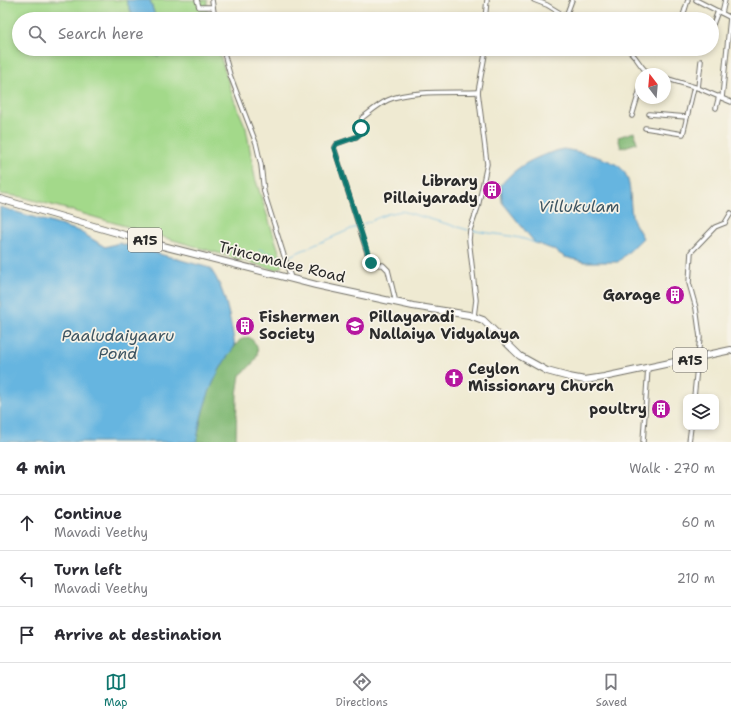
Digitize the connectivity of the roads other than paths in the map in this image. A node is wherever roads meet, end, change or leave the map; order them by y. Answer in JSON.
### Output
{"nodes":[{"id":1,"x":197,"y":0,"type":"edge"},
{"id":2,"x":212,"y":0,"type":"edge"},
{"id":3,"x":487,"y":0,"type":"edge"},
{"id":4,"x":534,"y":0,"type":"edge"},
{"id":5,"x":572,"y":0,"type":"edge"},
{"id":6,"x":688,"y":0,"type":"edge"},
{"id":7,"x":696,"y":0,"type":"edge"},
{"id":8,"x":725,"y":0,"type":"edge"},
{"id":9,"x":213,"y":7,"type":"junction"},
{"id":10,"x":718,"y":11,"type":"joint"},
{"id":11,"x":214,"y":12,"type":"edge"},
{"id":12,"x":486,"y":12,"type":"edge"},
{"id":13,"x":558,"y":12,"type":"edge"},
{"id":14,"x":569,"y":12,"type":"edge"},
{"id":15,"x":684,"y":12,"type":"edge"},
{"id":16,"x":722,"y":13,"type":"junction"},
{"id":17,"x":731,"y":18,"type":"edge"},
{"id":18,"x":225,"y":56,"type":"edge"},
{"id":19,"x":485,"y":56,"type":"edge"},
{"id":20,"x":635,"y":56,"type":"edge"},
{"id":21,"x":702,"y":61,"type":"dead end"},
{"id":22,"x":642,"y":68,"type":"edge"},
{"id":23,"x":671,"y":80,"type":"edge"},
{"id":24,"x":696,"y":88,"type":"junction"},
{"id":25,"x":478,"y":92,"type":"junction"},
{"id":26,"x":721,"y":97,"type":"junction"},
{"id":27,"x":731,"y":102,"type":"edge"},
{"id":28,"x":636,"y":104,"type":"edge"},
{"id":29,"x":716,"y":108,"type":"dead end"},
{"id":30,"x":649,"y":114,"type":"dead end"},
{"id":31,"x":632,"y":116,"type":"dead end"},
{"id":32,"x":687,"y":117,"type":"junction"},
{"id":33,"x":645,"y":128,"type":"dead end"},
{"id":34,"x":0,"y":199,"type":"edge"},
{"id":35,"x":731,"y":213,"type":"edge"},
{"id":36,"x":291,"y":278,"type":"junction"},
{"id":37,"x":396,"y":303,"type":"junction"},
{"id":38,"x":474,"y":316,"type":"junction"},
{"id":39,"x":731,"y":350,"type":"edge"},
{"id":40,"x":699,"y":358,"type":"junction"},
{"id":41,"x":648,"y":367,"type":"junction"},
{"id":42,"x":694,"y":394,"type":"edge"},
{"id":43,"x":691,"y":430,"type":"edge"},
{"id":44,"x":643,"y":442,"type":"edge"},
{"id":45,"x":689,"y":442,"type":"edge"}],
"edges":[{"from":1,"to":9,"type":"street"},
{"from":2,"to":9,"type":"street"},
{"from":3,"to":12,"type":"street"},
{"from":4,"to":13,"type":"street"},
{"from":5,"to":14,"type":"street"},
{"from":6,"to":15,"type":"street"},
{"from":7,"to":10,"type":"street"},
{"from":8,"to":16,"type":"street"},
{"from":9,"to":11,"type":"street"},
{"from":10,"to":16,"type":"street"},
{"from":16,"to":17,"type":"street"},
{"from":17,"to":26,"type":"street"},
{"from":18,"to":36,"type":"street"},
{"from":19,"to":25,"type":"street"},
{"from":20,"to":22,"type":"street"},
{"from":21,"to":24,"type":"street"},
{"from":23,"to":24,"type":"street"},
{"from":24,"to":26,"type":"street"},
{"from":24,"to":32,"type":"street"},
{"from":25,"to":37,"type":"street"},
{"from":25,"to":38,"type":"street"},
{"from":26,"to":27,"type":"street"},
{"from":26,"to":29,"type":"street"},
{"from":28,"to":31,"type":"street"},
{"from":30,"to":32,"type":"street"},
{"from":32,"to":33,"type":"street"},
{"from":34,"to":36,"type":"highway","name":"Trincomalee Road","number":"A15"},
{"from":35,"to":40,"type":"street"},
{"from":36,"to":37,"type":"highway","name":"Trincomalee Road","number":"A15"},
{"from":37,"to":38,"type":"highway","name":"Trincomalee Road","number":"A15"},
{"from":38,"to":41,"type":"highway","name":"Trincomalee Road","number":"A15"},
{"from":39,"to":40,"type":"highway","name":"Trincomalee Road","number":"A15"},
{"from":40,"to":41,"type":"highway","name":"Trincomalee Road","number":"A15"},
{"from":40,"to":42,"type":"street"},
{"from":41,"to":44,"type":"street"},
{"from":43,"to":45,"type":"street"}]}
